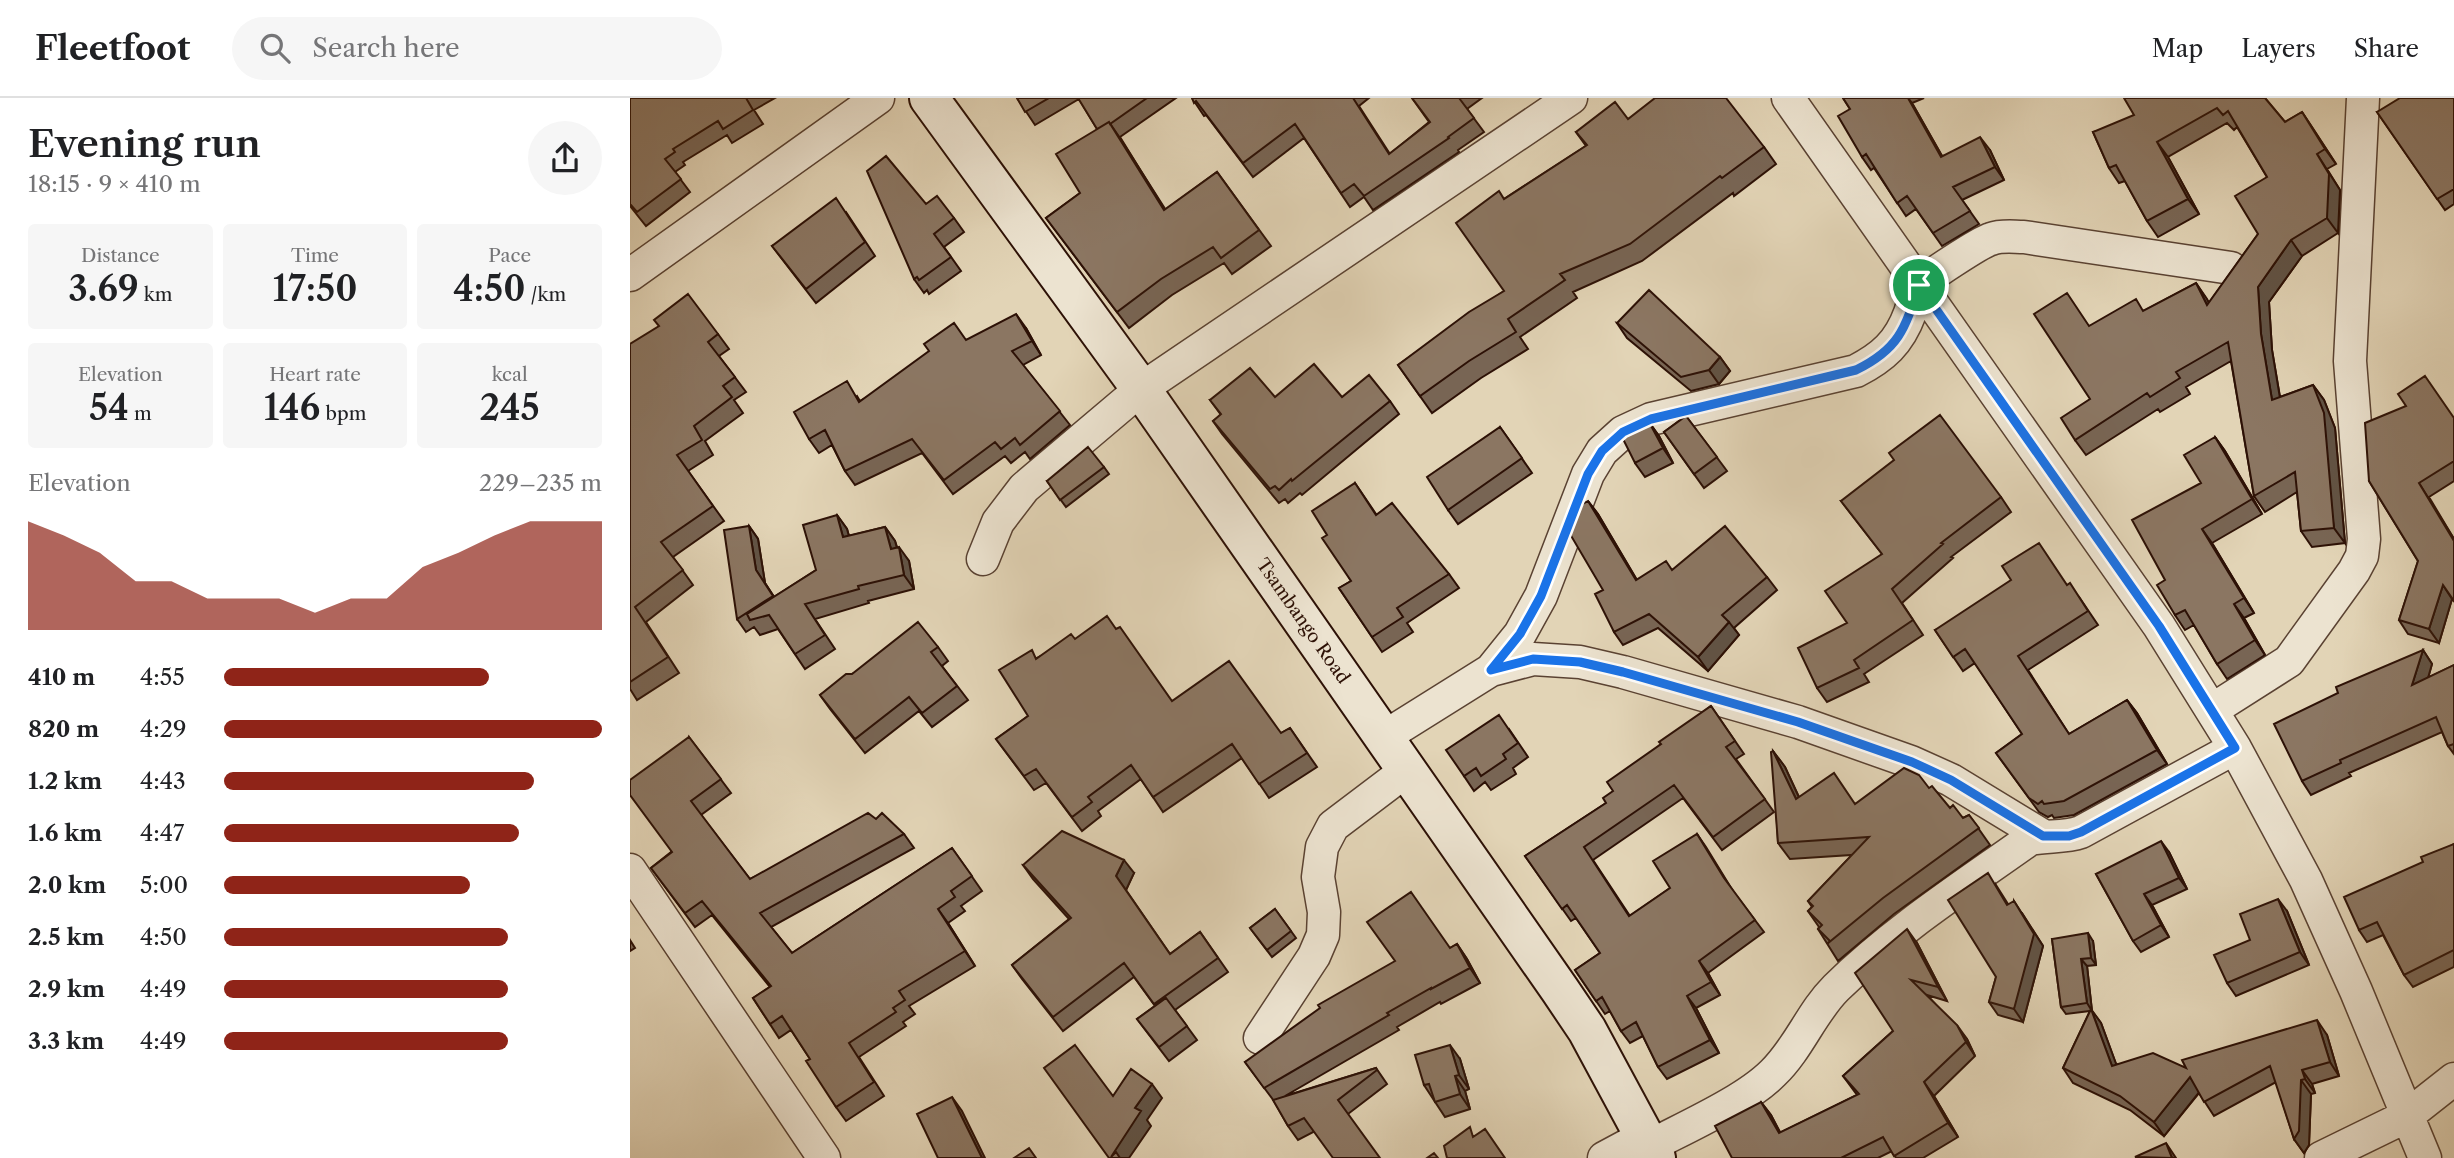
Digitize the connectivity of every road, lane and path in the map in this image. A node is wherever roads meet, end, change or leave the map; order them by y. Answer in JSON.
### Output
{"nodes":[{"id":1,"x":877,"y":98,"type":"edge"},
{"id":2,"x":929,"y":98,"type":"edge"},
{"id":3,"x":1571,"y":98,"type":"edge"},
{"id":4,"x":1787,"y":98,"type":"edge"},
{"id":5,"x":2363,"y":98,"type":"edge"},
{"id":6,"x":2231,"y":268,"type":"edge"},
{"id":7,"x":630,"y":275,"type":"edge"},
{"id":8,"x":1919,"y":285,"type":"junction"},
{"id":9,"x":1141,"y":389,"type":"junction"},
{"id":10,"x":983,"y":559,"type":"dead end"},
{"id":11,"x":1491,"y":670,"type":"junction"},
{"id":12,"x":2212,"y":710,"type":"junction"},
{"id":13,"x":1384,"y":737,"type":"junction"},
{"id":14,"x":2235,"y":748,"type":"junction"},
{"id":15,"x":1407,"y":770,"type":"junction"},
{"id":16,"x":2043,"y":836,"type":"junction"},
{"id":17,"x":630,"y":870,"type":"edge"},
{"id":18,"x":1260,"y":1038,"type":"dead end"},
{"id":19,"x":2454,"y":1079,"type":"edge"},
{"id":20,"x":2407,"y":1115,"type":"junction"},
{"id":21,"x":1650,"y":1147,"type":"edge"},
{"id":22,"x":824,"y":1158,"type":"edge"},
{"id":23,"x":1604,"y":1158,"type":"edge"},
{"id":24,"x":2321,"y":1158,"type":"edge"},
{"id":25,"x":2425,"y":1158,"type":"edge"}],
"edges":[{"from":1,"to":7,"type":"street"},
{"from":2,"to":9,"type":"street","name":"Tsambango Road"},
{"from":3,"to":9,"type":"street"},
{"from":4,"to":8,"type":"street"},
{"from":5,"to":12,"type":"street"},
{"from":6,"to":8,"type":"street"},
{"from":8,"to":11,"type":"street"},
{"from":8,"to":12,"type":"street"},
{"from":9,"to":10,"type":"street"},
{"from":9,"to":13,"type":"street","name":"Tsambango Road"},
{"from":11,"to":13,"type":"street"},
{"from":11,"to":16,"type":"street"},
{"from":12,"to":14,"type":"street"},
{"from":13,"to":15,"type":"street","name":"Tsambango Road"},
{"from":14,"to":16,"type":"street"},
{"from":14,"to":20,"type":"street"},
{"from":15,"to":18,"type":"street"},
{"from":15,"to":21,"type":"street","name":"Tsambango Road"},
{"from":16,"to":21,"type":"street"},
{"from":17,"to":22,"type":"street"},
{"from":19,"to":20,"type":"street"},
{"from":20,"to":24,"type":"street"},
{"from":20,"to":25,"type":"street"},
{"from":21,"to":23,"type":"street"}]}
